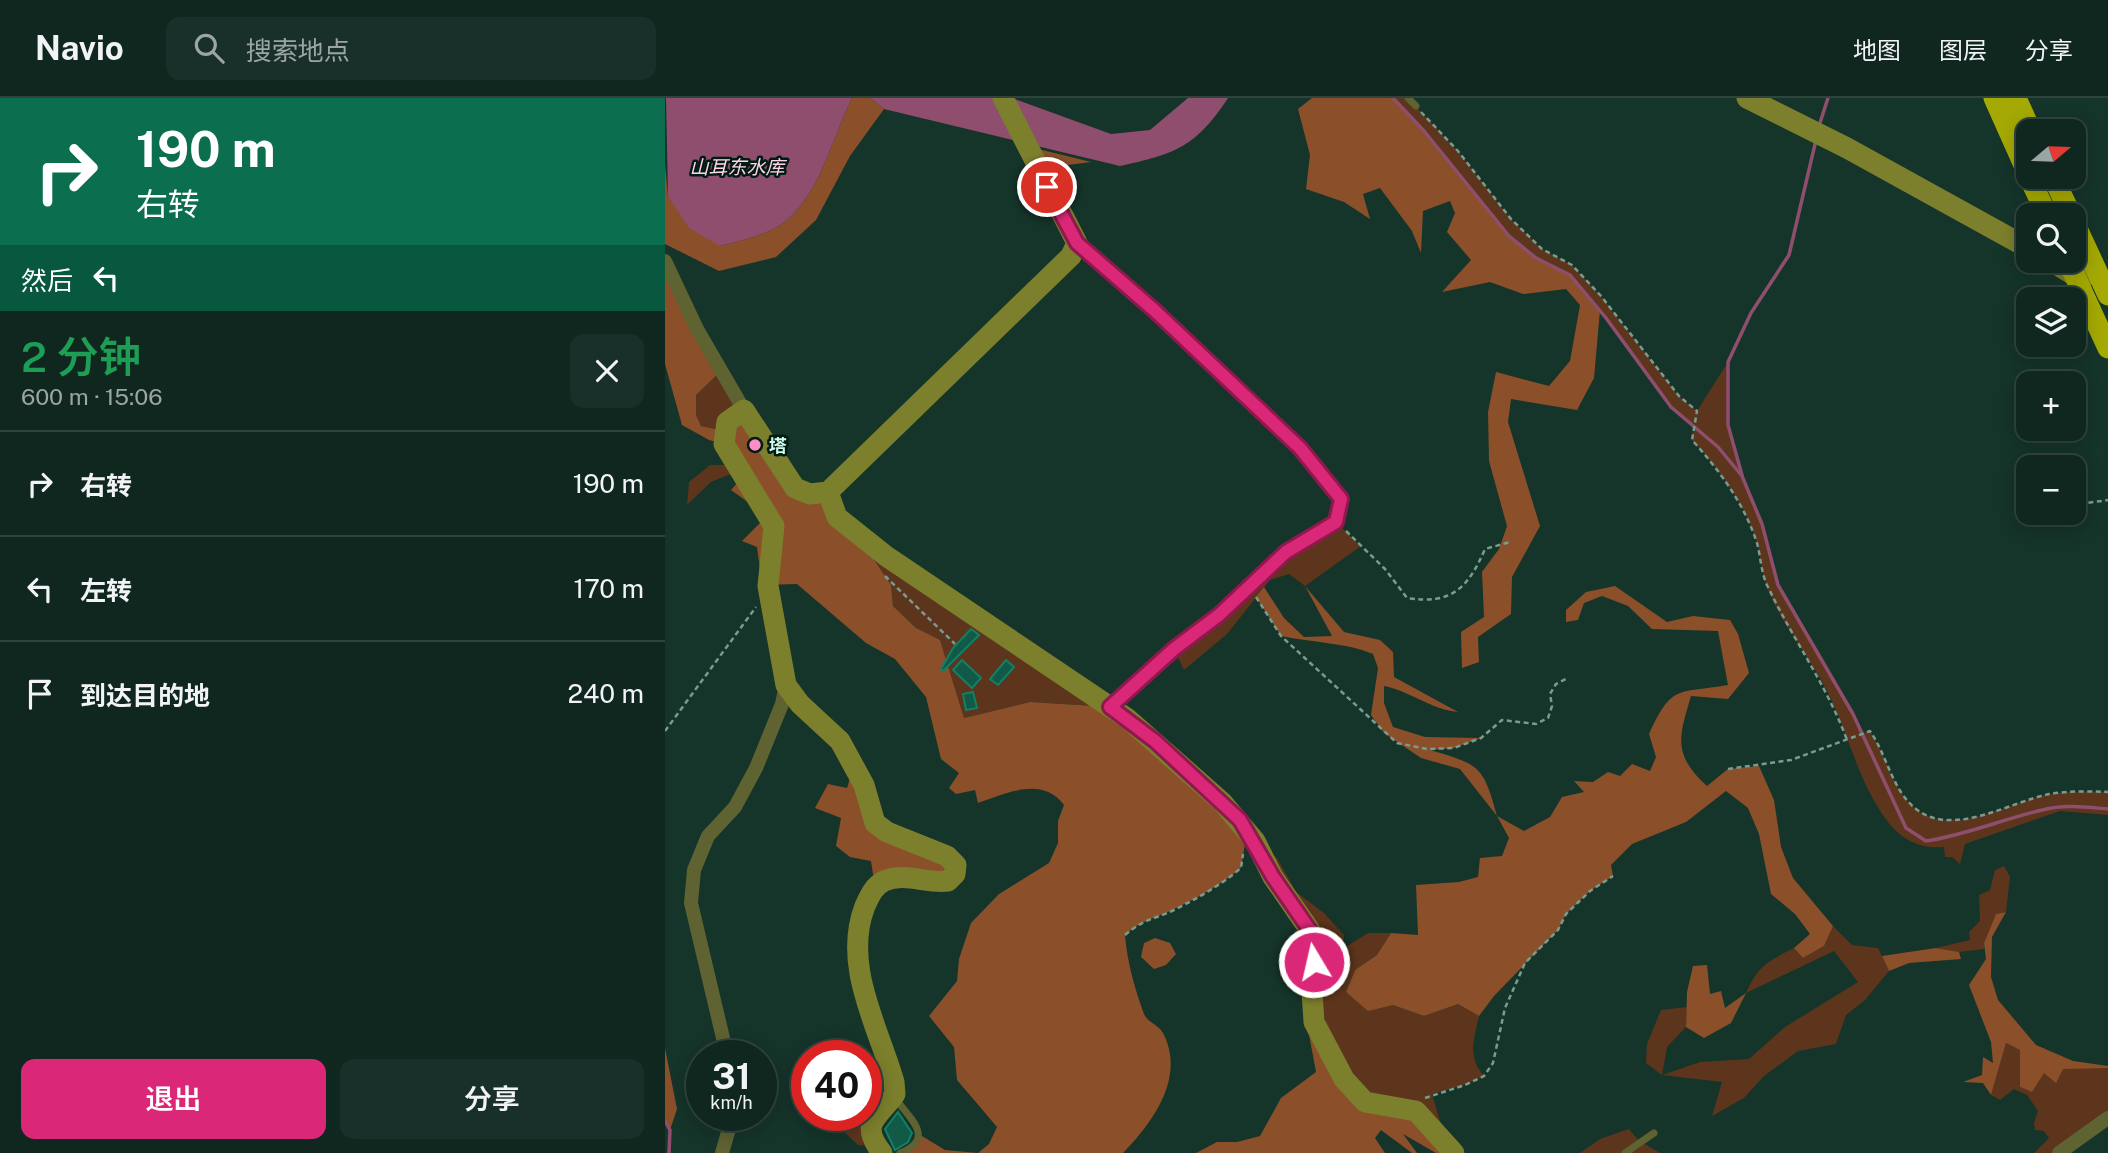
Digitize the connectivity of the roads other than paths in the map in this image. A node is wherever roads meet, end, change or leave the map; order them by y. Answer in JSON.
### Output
{"nodes":[{"id":1,"x":1003,"y":98,"type":"edge"},
{"id":2,"x":1408,"y":98,"type":"edge"},
{"id":3,"x":1747,"y":98,"type":"edge"},
{"id":4,"x":1994,"y":98,"type":"edge"},
{"id":5,"x":2016,"y":98,"type":"edge"},
{"id":6,"x":1416,"y":106,"type":"road end"},
{"id":7,"x":2026,"y":119,"type":"edge"},
{"id":8,"x":2016,"y":146,"type":"edge"},
{"id":9,"x":2016,"y":241,"type":"edge"},
{"id":10,"x":1077,"y":243,"type":"junction"},
{"id":11,"x":2086,"y":248,"type":"edge"},
{"id":12,"x":665,"y":261,"type":"edge"},
{"id":13,"x":2073,"y":273,"type":"edge"},
{"id":14,"x":2078,"y":273,"type":"edge"},
{"id":15,"x":2108,"y":295,"type":"edge"},
{"id":16,"x":2108,"y":348,"type":"edge"},
{"id":17,"x":744,"y":410,"type":"junction"},
{"id":18,"x":828,"y":492,"type":"junction"},
{"id":19,"x":786,"y":685,"type":"junction"},
{"id":20,"x":1110,"y":707,"type":"junction"},
{"id":21,"x":723,"y":1040,"type":"edge"},
{"id":22,"x":895,"y":1094,"type":"junction"},
{"id":23,"x":2108,"y":1118,"type":"edge"},
{"id":24,"x":728,"y":1131,"type":"edge"},
{"id":25,"x":1654,"y":1133,"type":"dead end"},
{"id":26,"x":722,"y":1153,"type":"edge"},
{"id":27,"x":882,"y":1153,"type":"edge"},
{"id":28,"x":900,"y":1153,"type":"edge"},
{"id":29,"x":1454,"y":1153,"type":"edge"},
{"id":30,"x":1625,"y":1153,"type":"edge"},
{"id":31,"x":2059,"y":1153,"type":"edge"}],
"edges":[{"from":1,"to":10,"type":"street"},
{"from":2,"to":6,"type":"lane"},
{"from":3,"to":9,"type":"street"},
{"from":4,"to":8,"type":"highway"},
{"from":5,"to":7,"type":"highway"},
{"from":10,"to":18,"type":"street"},
{"from":10,"to":20,"type":"street"},
{"from":11,"to":15,"type":"highway"},
{"from":12,"to":17,"type":"street"},
{"from":13,"to":16,"type":"highway"},
{"from":14,"to":15,"type":"street"},
{"from":17,"to":18,"type":"street"},
{"from":17,"to":19,"type":"street"},
{"from":18,"to":20,"type":"street"},
{"from":19,"to":21,"type":"street"},
{"from":19,"to":22,"type":"street"},
{"from":20,"to":29,"type":"street"},
{"from":22,"to":27,"type":"street"},
{"from":22,"to":28,"type":"lane"},
{"from":23,"to":31,"type":"street"},
{"from":24,"to":26,"type":"street"},
{"from":25,"to":30,"type":"lane"}]}
